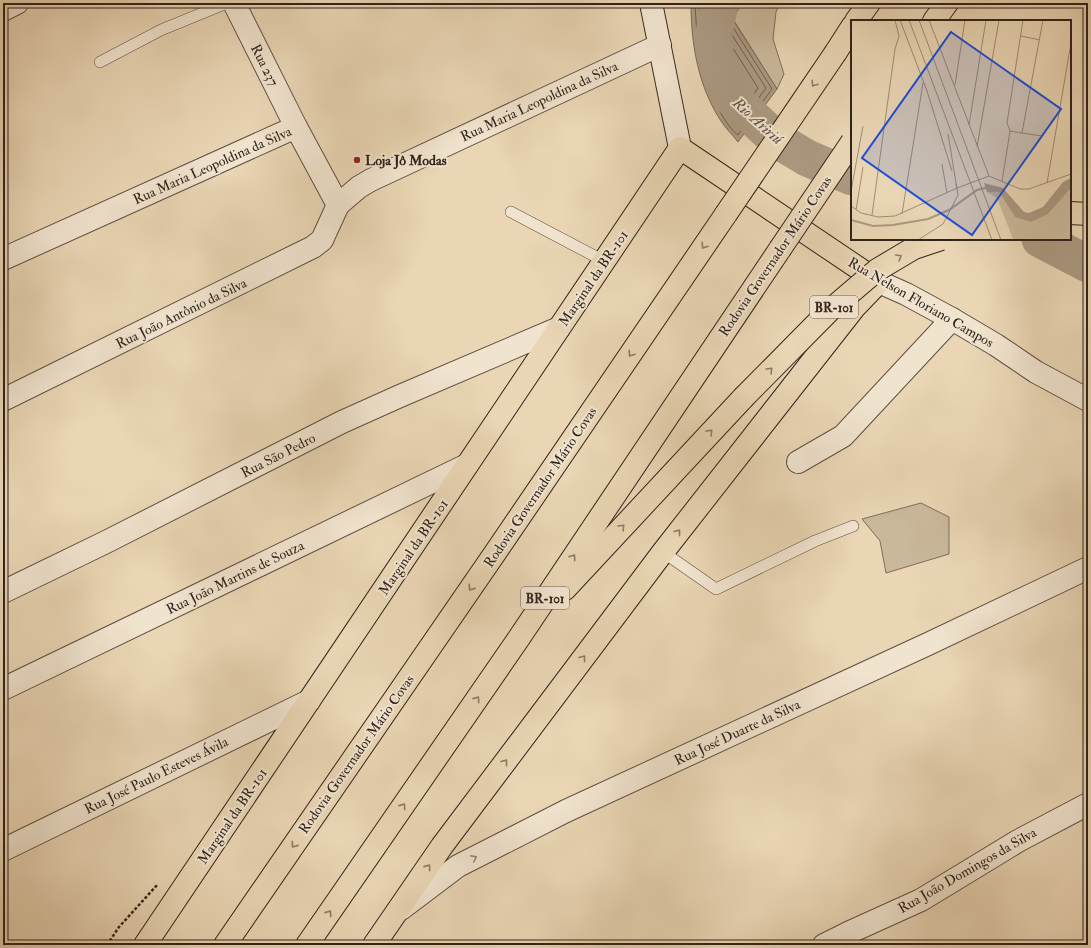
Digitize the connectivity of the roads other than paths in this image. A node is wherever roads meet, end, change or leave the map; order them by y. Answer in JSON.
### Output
{"nodes":[{"id":1,"x":18,"y":3,"type":"edge"},
{"id":2,"x":227,"y":3,"type":"edge"},
{"id":3,"x":234,"y":3,"type":"edge"},
{"id":4,"x":651,"y":3,"type":"edge"},
{"id":5,"x":869,"y":3,"type":"edge"},
{"id":6,"x":947,"y":3,"type":"edge"},
{"id":7,"x":3,"y":10,"type":"edge"},
{"id":8,"x":857,"y":20,"type":"edge"},
{"id":9,"x":935,"y":20,"type":"edge"},
{"id":10,"x":851,"y":29,"type":"edge"},
{"id":11,"x":660,"y":45,"type":"junction"},
{"id":12,"x":100,"y":62,"type":"dead end"},
{"id":13,"x":296,"y":127,"type":"junction"},
{"id":14,"x":851,"y":143,"type":"edge"},
{"id":15,"x":680,"y":148,"type":"junction"},
{"id":16,"x":338,"y":205,"type":"junction"},
{"id":17,"x":511,"y":212,"type":"dead end"},
{"id":18,"x":1071,"y":213,"type":"edge"},
{"id":19,"x":1088,"y":214,"type":"edge"},
{"id":20,"x":938,"y":240,"type":"edge"},
{"id":21,"x":3,"y":259,"type":"edge"},
{"id":22,"x":604,"y":261,"type":"junction"},
{"id":23,"x":879,"y":282,"type":"junction"},
{"id":24,"x":952,"y":319,"type":"junction"},
{"id":25,"x":559,"y":328,"type":"junction"},
{"id":26,"x":3,"y":400,"type":"edge"},
{"id":27,"x":1088,"y":400,"type":"edge"},
{"id":28,"x":798,"y":462,"type":"dead end"},
{"id":29,"x":467,"y":465,"type":"junction"},
{"id":30,"x":853,"y":526,"type":"dead end"},
{"id":31,"x":663,"y":552,"type":"junction"},
{"id":32,"x":1088,"y":568,"type":"edge"},
{"id":33,"x":3,"y":592,"type":"edge"},
{"id":34,"x":519,"y":638,"type":"junction"},
{"id":35,"x":3,"y":689,"type":"edge"},
{"id":36,"x":309,"y":701,"type":"junction"},
{"id":37,"x":1088,"y":804,"type":"edge"},
{"id":38,"x":3,"y":850,"type":"edge"},
{"id":39,"x":396,"y":912,"type":"junction"},
{"id":40,"x":145,"y":945,"type":"edge"},
{"id":41,"x":225,"y":945,"type":"edge"},
{"id":42,"x":307,"y":945,"type":"edge"},
{"id":43,"x":374,"y":945,"type":"edge"},
{"id":44,"x":824,"y":945,"type":"edge"}],
"edges":[{"from":1,"to":7,"type":"street"},
{"from":2,"to":12,"type":"lane"},
{"from":3,"to":13,"type":"street","name":"Rua 237"},
{"from":4,"to":11,"type":"street"},
{"from":5,"to":8,"type":"main road"},
{"from":6,"to":9,"type":"main road"},
{"from":10,"to":41,"type":"main road","name":"Rodovia Governador Mário Covas","one_way":true,"bridge":true},
{"from":11,"to":15,"type":"street"},
{"from":11,"to":16,"type":"street","name":"Rua Maria Leopoldina da Silva"},
{"from":13,"to":16,"type":"street","name":"Rua Maria Leopoldina da Silva"},
{"from":13,"to":21,"type":"street","name":"Rua Maria Leopoldina da Silva"},
{"from":34,"to":14,"type":"main road","name":"Rodovia Governador Mário Covas","number":"BR-101","one_way":true,"bridge":true},
{"from":15,"to":22,"type":"main road","name":"Marginal da BR-101"},
{"from":15,"to":23,"type":"main road","name":"Rua Nelson Floriano Campos"},
{"from":16,"to":26,"type":"street","name":"Rua João Antônio da Silva"},
{"from":17,"to":22,"type":"lane"},
{"from":18,"to":19,"type":"main road"},
{"from":34,"to":20,"type":"main road","number":"BR-101","one_way":true,"bridge":true},
{"from":22,"to":25,"type":"main road","name":"Marginal da BR-101"},
{"from":23,"to":24,"type":"street","name":"Rua Nelson Floriano Campos"},
{"from":31,"to":23,"type":"main road","one_way":true},
{"from":24,"to":27,"type":"street","name":"Rua Nelson Floriano Campos"},
{"from":24,"to":28,"type":"street"},
{"from":25,"to":29,"type":"main road","name":"Marginal da BR-101"},
{"from":25,"to":33,"type":"street","name":"Rua São Pedro"},
{"from":29,"to":35,"type":"street","name":"Rua João Martins de Souza"},
{"from":29,"to":36,"type":"main road","name":"Marginal da BR-101"},
{"from":30,"to":31,"type":"lane"},
{"from":39,"to":31,"type":"main road","one_way":true},
{"from":39,"to":32,"type":"street","name":"Rua José Duarte da Silva","one_way":true},
{"from":42,"to":34,"type":"main road","name":"Rodovia Governador Mário Covas","number":"BR-101","one_way":true},
{"from":36,"to":38,"type":"street","name":"Rua José Paulo Esteves Ávila"},
{"from":36,"to":40,"type":"main road","name":"Marginal da BR-101"},
{"from":37,"to":44,"type":"street","name":"Rua João Domingos da Silva"},
{"from":39,"to":43,"type":"main road"}]}
